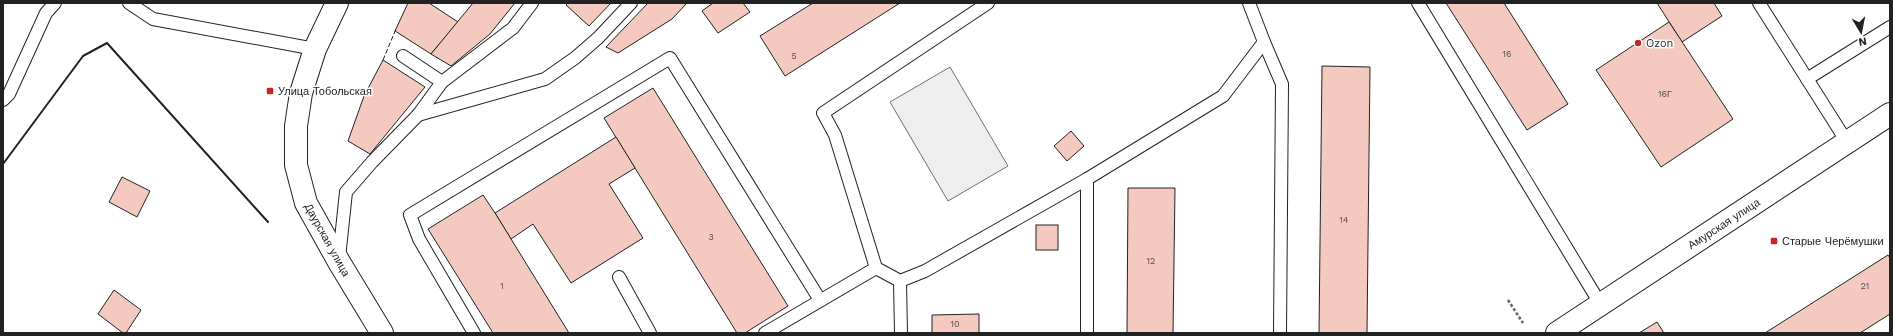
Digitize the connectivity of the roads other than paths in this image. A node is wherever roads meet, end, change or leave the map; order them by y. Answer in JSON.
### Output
{"nodes":[{"id":1,"x":55,"y":3,"type":"edge"},
{"id":2,"x":129,"y":3,"type":"edge"},
{"id":3,"x":337,"y":3,"type":"edge"},
{"id":4,"x":532,"y":3,"type":"edge"},
{"id":5,"x":631,"y":3,"type":"edge"},
{"id":6,"x":988,"y":3,"type":"edge"},
{"id":7,"x":1249,"y":3,"type":"edge"},
{"id":8,"x":1418,"y":3,"type":"edge"},
{"id":9,"x":1759,"y":3,"type":"edge"},
{"id":10,"x":1890,"y":27,"type":"edge"},
{"id":11,"x":1264,"y":42,"type":"junction"},
{"id":12,"x":315,"y":49,"type":"junction"},
{"id":13,"x":403,"y":56,"type":"dead end"},
{"id":14,"x":1807,"y":80,"type":"junction"},
{"id":15,"x":442,"y":82,"type":"junction"},
{"id":16,"x":3,"y":100,"type":"edge"},
{"id":17,"x":1890,"y":114,"type":"edge"},
{"id":18,"x":418,"y":115,"type":"junction"},
{"id":19,"x":1846,"y":142,"type":"junction"},
{"id":20,"x":1087,"y":179,"type":"junction"},
{"id":21,"x":339,"y":262,"type":"junction"},
{"id":22,"x":876,"y":268,"type":"junction"},
{"id":23,"x":619,"y":277,"type":"dead end"},
{"id":24,"x":900,"y":281,"type":"junction"},
{"id":25,"x":820,"y":300,"type":"junction"},
{"id":26,"x":1601,"y":305,"type":"junction"},
{"id":27,"x":382,"y":333,"type":"edge"},
{"id":28,"x":474,"y":333,"type":"edge"},
{"id":29,"x":650,"y":333,"type":"edge"},
{"id":30,"x":765,"y":333,"type":"edge"},
{"id":31,"x":901,"y":333,"type":"edge"},
{"id":32,"x":1087,"y":333,"type":"edge"},
{"id":33,"x":1280,"y":333,"type":"edge"},
{"id":34,"x":1557,"y":333,"type":"edge"}],
"edges":[{"from":1,"to":16,"type":"lane"},
{"from":2,"to":12,"type":"lane"},
{"from":3,"to":12,"type":"street","name":"Даурская улица"},
{"from":4,"to":15,"type":"lane"},
{"from":5,"to":18,"type":"lane"},
{"from":6,"to":22,"type":"lane"},
{"from":7,"to":11,"type":"lane"},
{"from":8,"to":26,"type":"lane"},
{"from":9,"to":14,"type":"lane"},
{"from":10,"to":14,"type":"lane"},
{"from":11,"to":20,"type":"lane"},
{"from":11,"to":33,"type":"lane"},
{"from":12,"to":21,"type":"street","name":"Даурская улица"},
{"from":13,"to":15,"type":"lane"},
{"from":14,"to":19,"type":"lane"},
{"from":15,"to":18,"type":"lane"},
{"from":17,"to":19,"type":"street","name":"Амурская улица"},
{"from":18,"to":21,"type":"lane"},
{"from":19,"to":26,"type":"street","name":"Амурская улица"},
{"from":20,"to":24,"type":"lane"},
{"from":20,"to":32,"type":"lane"},
{"from":21,"to":27,"type":"street","name":"Даурская улица"},
{"from":22,"to":24,"type":"lane"},
{"from":22,"to":25,"type":"lane"},
{"from":23,"to":29,"type":"lane"},
{"from":24,"to":31,"type":"lane"},
{"from":25,"to":28,"type":"lane"},
{"from":25,"to":30,"type":"lane"},
{"from":26,"to":34,"type":"street","name":"Амурская улица"}]}
